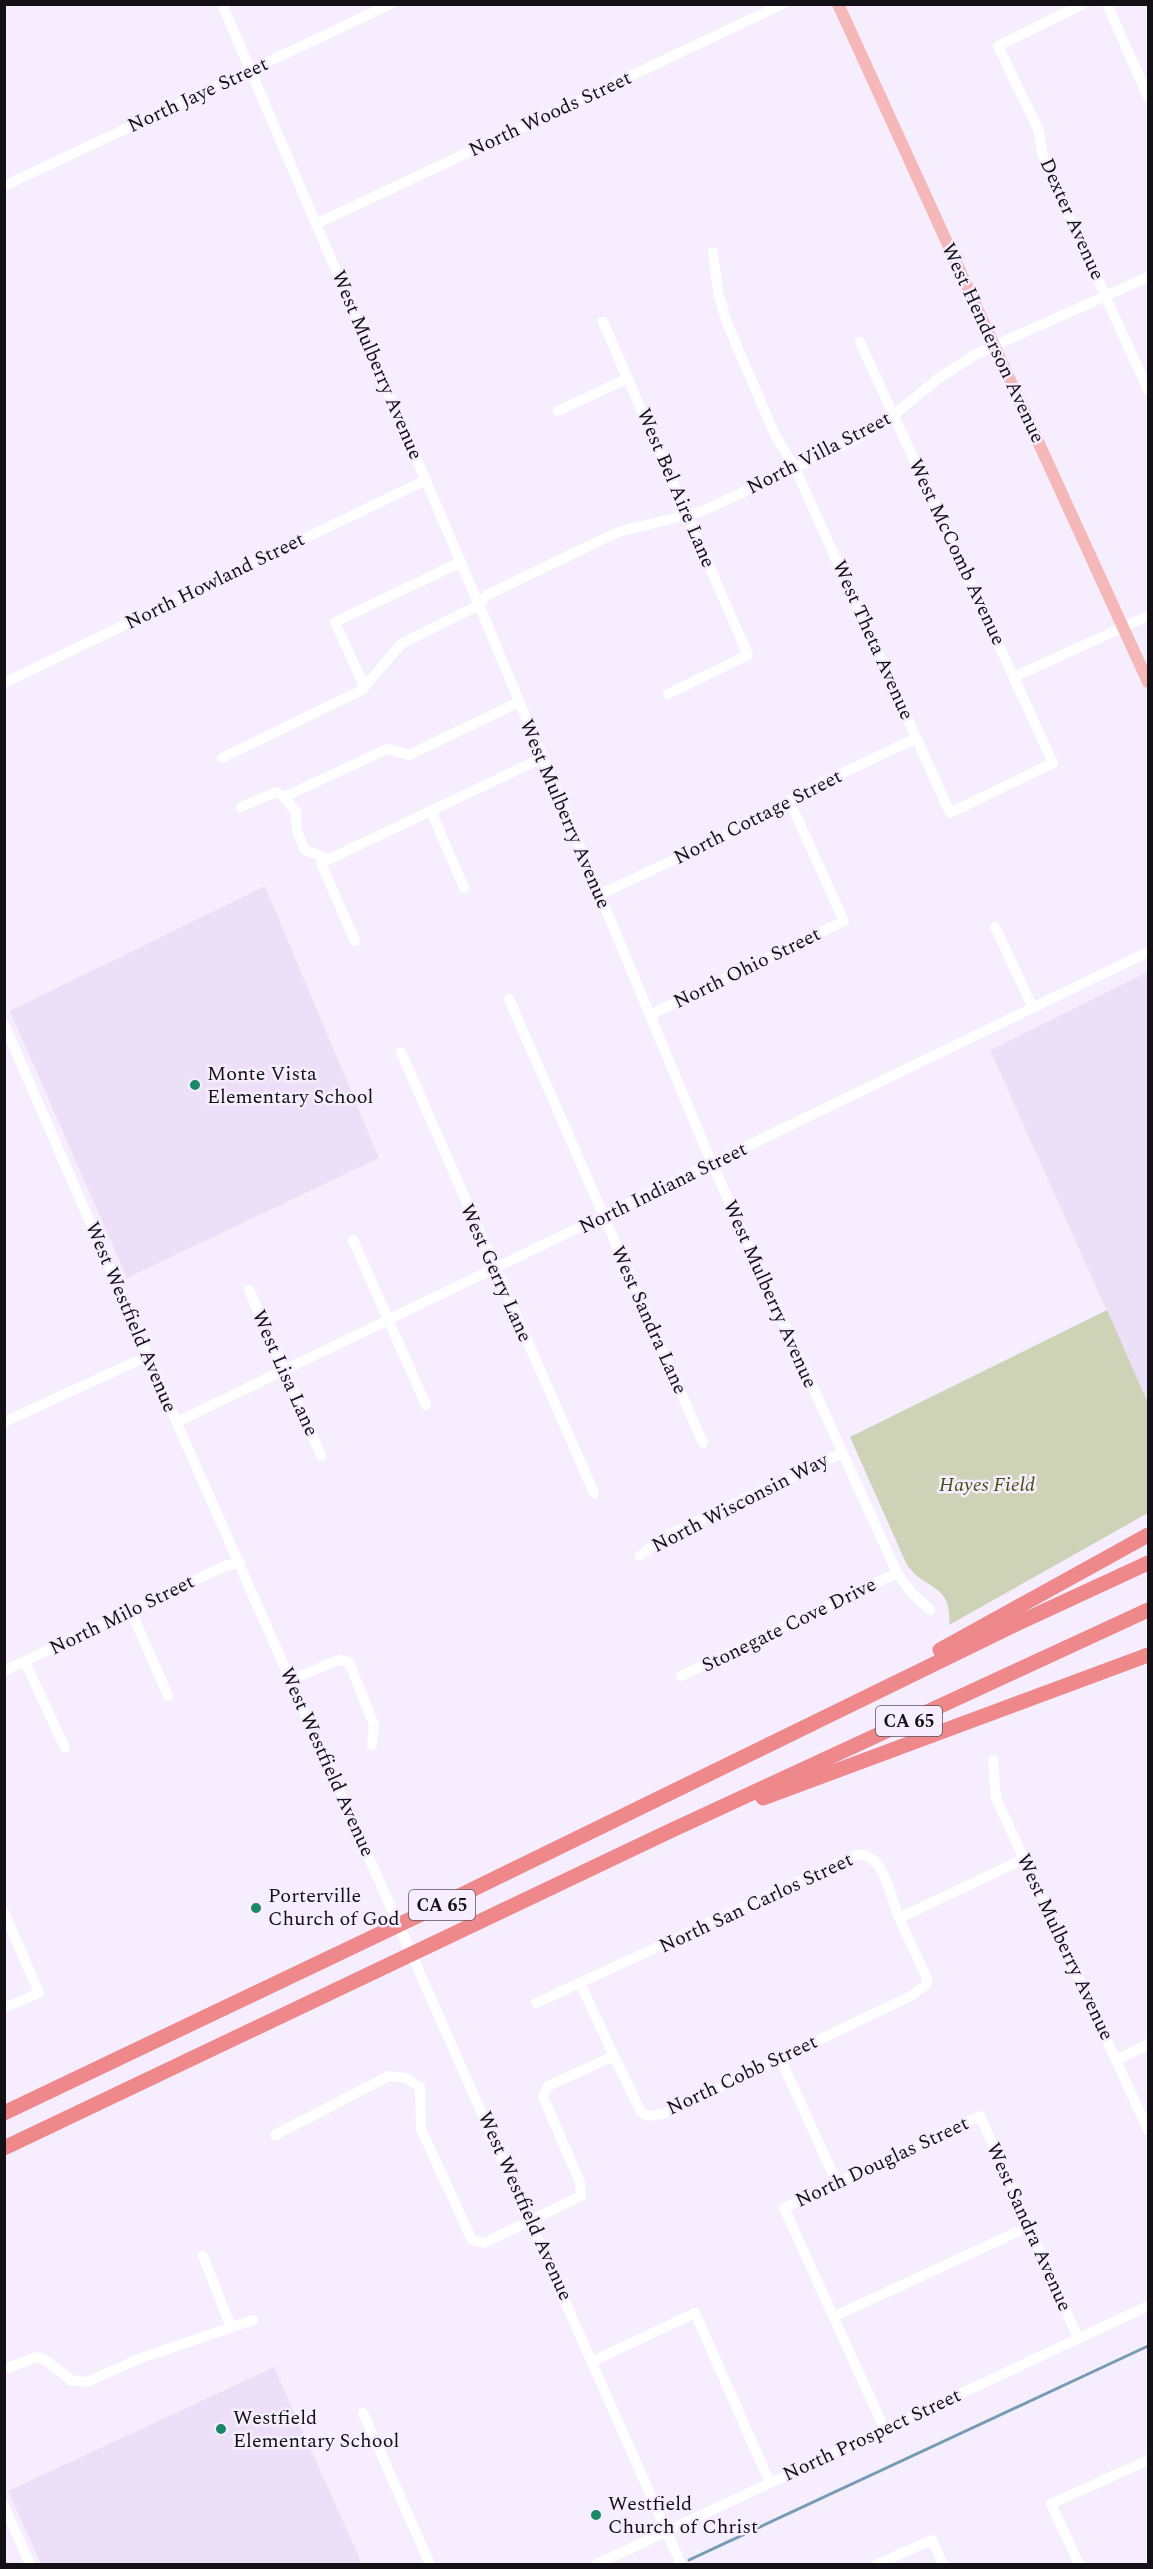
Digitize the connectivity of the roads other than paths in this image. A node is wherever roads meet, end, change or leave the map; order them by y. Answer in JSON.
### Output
{"nodes":[{"id":1,"x":222,"y":4,"type":"edge"},
{"id":2,"x":391,"y":4,"type":"edge"},
{"id":3,"x":783,"y":4,"type":"edge"},
{"id":4,"x":838,"y":4,"type":"edge"},
{"id":5,"x":1083,"y":4,"type":"edge"},
{"id":6,"x":1107,"y":4,"type":"edge"},
{"id":7,"x":250,"y":70,"type":"junction"},
{"id":8,"x":1149,"y":97,"type":"edge"},
{"id":9,"x":4,"y":186,"type":"edge"},
{"id":10,"x":316,"y":224,"type":"junction"},
{"id":11,"x":713,"y":252,"type":"dead end"},
{"id":12,"x":1149,"y":277,"type":"edge"},
{"id":13,"x":1106,"y":296,"type":"junction"},
{"id":14,"x":603,"y":322,"type":"dead end"},
{"id":15,"x":860,"y":342,"type":"dead end"},
{"id":16,"x":994,"y":345,"type":"junction"},
{"id":17,"x":628,"y":378,"type":"junction"},
{"id":18,"x":1149,"y":390,"type":"edge"},
{"id":19,"x":558,"y":411,"type":"dead end"},
{"id":20,"x":894,"y":416,"type":"junction"},
{"id":21,"x":795,"y":468,"type":"junction"},
{"id":22,"x":426,"y":480,"type":"junction"},
{"id":23,"x":688,"y":516,"type":"junction"},
{"id":24,"x":461,"y":562,"type":"junction"},
{"id":25,"x":479,"y":605,"type":"junction"},
{"id":26,"x":1149,"y":616,"type":"edge"},
{"id":27,"x":1123,"y":627,"type":"junction"},
{"id":28,"x":1014,"y":677,"type":"junction"},
{"id":29,"x":4,"y":682,"type":"edge"},
{"id":30,"x":1149,"y":682,"type":"edge"},
{"id":31,"x":364,"y":686,"type":"junction"},
{"id":32,"x":668,"y":694,"type":"dead end"},
{"id":33,"x":519,"y":702,"type":"junction"},
{"id":34,"x":916,"y":738,"type":"junction"},
{"id":35,"x":222,"y":758,"type":"dead end"},
{"id":36,"x":542,"y":758,"type":"junction"},
{"id":37,"x":284,"y":797,"type":"junction"},
{"id":38,"x":789,"y":800,"type":"junction"},
{"id":39,"x":242,"y":807,"type":"dead end"},
{"id":40,"x":431,"y":811,"type":"junction"},
{"id":41,"x":950,"y":813,"type":"joint"},
{"id":42,"x":325,"y":861,"type":"junction"},
{"id":43,"x":464,"y":888,"type":"dead end"},
{"id":44,"x":599,"y":895,"type":"junction"},
{"id":45,"x":995,"y":927,"type":"dead end"},
{"id":46,"x":355,"y":941,"type":"dead end"},
{"id":47,"x":1149,"y":952,"type":"edge"},
{"id":48,"x":510,"y":999,"type":"dead end"},
{"id":49,"x":1033,"y":1008,"type":"junction"},
{"id":50,"x":650,"y":1015,"type":"junction"},
{"id":51,"x":4,"y":1024,"type":"edge"},
{"id":52,"x":401,"y":1052,"type":"dead end"},
{"id":53,"x":712,"y":1164,"type":"junction"},
{"id":54,"x":602,"y":1216,"type":"junction"},
{"id":55,"x":353,"y":1240,"type":"dead end"},
{"id":56,"x":494,"y":1269,"type":"junction"},
{"id":57,"x":249,"y":1290,"type":"dead end"},
{"id":58,"x":387,"y":1320,"type":"junction"},
{"id":59,"x":148,"y":1356,"type":"junction"},
{"id":60,"x":283,"y":1370,"type":"junction"},
{"id":61,"x":426,"y":1404,"type":"dead end"},
{"id":62,"x":4,"y":1422,"type":"edge"},
{"id":63,"x":177,"y":1422,"type":"junction"},
{"id":64,"x":703,"y":1443,"type":"dead end"},
{"id":65,"x":842,"y":1453,"type":"junction"},
{"id":66,"x":321,"y":1455,"type":"dead end"},
{"id":67,"x":594,"y":1492,"type":"dead end"},
{"id":68,"x":1149,"y":1535,"type":"edge"},
{"id":69,"x":640,"y":1556,"type":"dead end"},
{"id":70,"x":240,"y":1563,"type":"junction"},
{"id":71,"x":1149,"y":1563,"type":"edge"},
{"id":72,"x":897,"y":1573,"type":"junction"},
{"id":73,"x":930,"y":1610,"type":"dead end"},
{"id":74,"x":1149,"y":1610,"type":"edge"},
{"id":75,"x":131,"y":1611,"type":"junction"},
{"id":76,"x":1149,"y":1655,"type":"edge"},
{"id":77,"x":25,"y":1662,"type":"junction"},
{"id":78,"x":4,"y":1671,"type":"edge"},
{"id":79,"x":681,"y":1676,"type":"dead end"},
{"id":80,"x":291,"y":1680,"type":"junction"},
{"id":81,"x":168,"y":1696,"type":"dead end"},
{"id":82,"x":802,"y":1729,"type":"junction"},
{"id":83,"x":372,"y":1745,"type":"dead end"},
{"id":84,"x":65,"y":1748,"type":"dead end"},
{"id":85,"x":993,"y":1761,"type":"dead end"},
{"id":86,"x":670,"y":1831,"type":"junction"},
{"id":87,"x":1024,"y":1859,"type":"junction"},
{"id":88,"x":4,"y":1912,"type":"edge"},
{"id":89,"x":899,"y":1918,"type":"junction"},
{"id":90,"x":581,"y":1984,"type":"junction"},
{"id":91,"x":536,"y":2003,"type":"dead end"},
{"id":92,"x":4,"y":2008,"type":"edge"},
{"id":93,"x":1149,"y":2044,"type":"edge"},
{"id":94,"x":614,"y":2056,"type":"junction"},
{"id":95,"x":780,"y":2058,"type":"junction"},
{"id":96,"x":1117,"y":2060,"type":"junction"},
{"id":97,"x":4,"y":2113,"type":"edge"},
{"id":98,"x":980,"y":2116,"type":"joint"},
{"id":99,"x":1149,"y":2130,"type":"edge"},
{"id":100,"x":275,"y":2135,"type":"dead end"},
{"id":101,"x":4,"y":2148,"type":"edge"},
{"id":102,"x":837,"y":2183,"type":"junction"},
{"id":103,"x":532,"y":2222,"type":"junction"},
{"id":104,"x":1028,"y":2227,"type":"junction"},
{"id":105,"x":203,"y":2256,"type":"dead end"},
{"id":106,"x":1149,"y":2306,"type":"edge"},
{"id":107,"x":835,"y":2316,"type":"junction"},
{"id":108,"x":253,"y":2319,"type":"dead end"},
{"id":109,"x":231,"y":2327,"type":"junction"},
{"id":110,"x":1078,"y":2338,"type":"junction"},
{"id":111,"x":593,"y":2361,"type":"junction"},
{"id":112,"x":4,"y":2369,"type":"edge"},
{"id":113,"x":363,"y":2413,"type":"dead end"},
{"id":114,"x":884,"y":2428,"type":"junction"},
{"id":115,"x":1149,"y":2460,"type":"edge"},
{"id":116,"x":770,"y":2483,"type":"junction"},
{"id":117,"x":4,"y":2506,"type":"edge"},
{"id":118,"x":667,"y":2531,"type":"junction"},
{"id":119,"x":30,"y":2565,"type":"edge"},
{"id":120,"x":430,"y":2565,"type":"edge"},
{"id":121,"x":597,"y":2565,"type":"edge"},
{"id":122,"x":681,"y":2565,"type":"edge"},
{"id":123,"x":877,"y":2565,"type":"edge"},
{"id":124,"x":943,"y":2565,"type":"edge"},
{"id":125,"x":1078,"y":2565,"type":"edge"}],
"edges":[{"from":1,"to":7,"type":"street","name":"West Mulberry Avenue"},
{"from":2,"to":7,"type":"street","name":"North Jaye Street"},
{"from":3,"to":10,"type":"street","name":"North Woods Street"},
{"from":4,"to":16,"type":"main road","name":"West Henderson Avenue"},
{"from":5,"to":13,"type":"street","name":"Dexter Avenue"},
{"from":6,"to":8,"type":"street"},
{"from":7,"to":9,"type":"street","name":"North Jaye Street"},
{"from":7,"to":10,"type":"street","name":"West Mulberry Avenue"},
{"from":10,"to":22,"type":"street","name":"West Mulberry Avenue"},
{"from":11,"to":21,"type":"street","name":"West Theta Avenue"},
{"from":12,"to":13,"type":"street","name":"North Villa Street"},
{"from":13,"to":16,"type":"street","name":"North Villa Street"},
{"from":13,"to":18,"type":"street","name":"Dexter Avenue"},
{"from":14,"to":17,"type":"street","name":"West Bel Aire Lane"},
{"from":15,"to":20,"type":"street","name":"West McComb Avenue"},
{"from":16,"to":20,"type":"street","name":"North Villa Street"},
{"from":16,"to":27,"type":"main road","name":"West Henderson Avenue"},
{"from":17,"to":19,"type":"street"},
{"from":17,"to":23,"type":"street","name":"West Bel Aire Lane"},
{"from":20,"to":21,"type":"street","name":"North Villa Street"},
{"from":20,"to":28,"type":"street","name":"West McComb Avenue"},
{"from":21,"to":23,"type":"street","name":"North Villa Street"},
{"from":21,"to":34,"type":"street","name":"West Theta Avenue"},
{"from":22,"to":24,"type":"street","name":"West Mulberry Avenue"},
{"from":22,"to":29,"type":"street","name":"North Howland Street"},
{"from":23,"to":25,"type":"street","name":"North Villa Street"},
{"from":23,"to":32,"type":"street","name":"West Bel Aire Lane"},
{"from":24,"to":25,"type":"street","name":"West Mulberry Avenue"},
{"from":24,"to":31,"type":"street"},
{"from":25,"to":31,"type":"street","name":"North Villa Street"},
{"from":25,"to":33,"type":"street","name":"West Mulberry Avenue"},
{"from":26,"to":27,"type":"street"},
{"from":27,"to":28,"type":"street"},
{"from":27,"to":30,"type":"main road","name":"West Henderson Avenue"},
{"from":28,"to":41,"type":"street","name":"West McComb Avenue"},
{"from":31,"to":35,"type":"street"},
{"from":33,"to":36,"type":"street","name":"West Mulberry Avenue"},
{"from":33,"to":37,"type":"street"},
{"from":34,"to":38,"type":"street","name":"North Cottage Street"},
{"from":34,"to":41,"type":"street","name":"West Theta Avenue"},
{"from":36,"to":40,"type":"street"},
{"from":36,"to":44,"type":"street","name":"West Mulberry Avenue"},
{"from":37,"to":39,"type":"street"},
{"from":37,"to":42,"type":"street"},
{"from":38,"to":44,"type":"street","name":"North Cottage Street"},
{"from":38,"to":50,"type":"street","name":"North Ohio Street"},
{"from":40,"to":42,"type":"street"},
{"from":40,"to":43,"type":"street"},
{"from":42,"to":46,"type":"street"},
{"from":44,"to":50,"type":"street","name":"West Mulberry Avenue"},
{"from":45,"to":49,"type":"street"},
{"from":47,"to":49,"type":"street","name":"North Indiana Street"},
{"from":48,"to":54,"type":"street","name":"West Sandra Lane"},
{"from":49,"to":53,"type":"street","name":"North Indiana Street"},
{"from":50,"to":53,"type":"street","name":"West Mulberry Avenue"},
{"from":51,"to":59,"type":"street","name":"West Westfield Avenue"},
{"from":52,"to":56,"type":"street","name":"West Gerry Lane"},
{"from":53,"to":54,"type":"street","name":"North Indiana Street"},
{"from":53,"to":65,"type":"street","name":"West Mulberry Avenue"},
{"from":54,"to":56,"type":"street","name":"North Indiana Street"},
{"from":54,"to":64,"type":"street","name":"West Sandra Lane"},
{"from":55,"to":58,"type":"street"},
{"from":56,"to":58,"type":"street","name":"North Indiana Street"},
{"from":56,"to":67,"type":"street","name":"West Gerry Lane"},
{"from":57,"to":60,"type":"street","name":"West Lisa Lane"},
{"from":58,"to":60,"type":"street","name":"North Indiana Street"},
{"from":58,"to":61,"type":"street"},
{"from":59,"to":62,"type":"street"},
{"from":59,"to":63,"type":"street","name":"West Westfield Avenue"},
{"from":60,"to":63,"type":"street","name":"North Indiana Street"},
{"from":60,"to":66,"type":"street","name":"West Lisa Lane"},
{"from":63,"to":70,"type":"street","name":"West Westfield Avenue"},
{"from":65,"to":69,"type":"street","name":"North Wisconsin Way"},
{"from":65,"to":72,"type":"street","name":"West Mulberry Avenue"},
{"from":68,"to":82,"type":"highway"},
{"from":70,"to":75,"type":"street","name":"North Milo Street"},
{"from":70,"to":80,"type":"street","name":"West Westfield Avenue"},
{"from":71,"to":82,"type":"highway","number":"CA 65"},
{"from":72,"to":73,"type":"street","name":"West Mulberry Avenue"},
{"from":72,"to":79,"type":"street","name":"Stonegate Cove Drive"},
{"from":74,"to":86,"type":"highway","number":"CA 65"},
{"from":75,"to":77,"type":"street","name":"North Milo Street"},
{"from":75,"to":81,"type":"street"},
{"from":76,"to":86,"type":"highway"},
{"from":77,"to":78,"type":"street","name":"North Milo Street"},
{"from":77,"to":84,"type":"street"},
{"from":80,"to":83,"type":"street"},
{"from":80,"to":103,"type":"street","name":"West Westfield Avenue"},
{"from":82,"to":97,"type":"highway","number":"CA 65"},
{"from":85,"to":87,"type":"street","name":"West Mulberry Avenue"},
{"from":86,"to":101,"type":"highway","number":"CA 65"},
{"from":87,"to":89,"type":"street"},
{"from":87,"to":96,"type":"street","name":"West Mulberry Avenue"},
{"from":88,"to":92,"type":"street"},
{"from":89,"to":90,"type":"street","name":"North San Carlos Street"},
{"from":89,"to":95,"type":"street","name":"North Cobb Street"},
{"from":90,"to":91,"type":"street","name":"North San Carlos Street"},
{"from":90,"to":94,"type":"street"},
{"from":93,"to":96,"type":"street"},
{"from":94,"to":95,"type":"street","name":"North Cobb Street"},
{"from":94,"to":103,"type":"street"},
{"from":95,"to":102,"type":"street"},
{"from":96,"to":99,"type":"street","name":"West Mulberry Avenue"},
{"from":98,"to":102,"type":"street","name":"North Douglas Street"},
{"from":98,"to":104,"type":"street","name":"West Sandra Avenue"},
{"from":100,"to":103,"type":"street"},
{"from":102,"to":107,"type":"street","name":"North Douglas Street"},
{"from":103,"to":111,"type":"street","name":"West Westfield Avenue"},
{"from":104,"to":107,"type":"street"},
{"from":104,"to":110,"type":"street","name":"West Sandra Avenue"},
{"from":105,"to":109,"type":"street"},
{"from":106,"to":110,"type":"street","name":"North Prospect Street"},
{"from":107,"to":114,"type":"street"},
{"from":108,"to":109,"type":"street"},
{"from":109,"to":112,"type":"street"},
{"from":110,"to":114,"type":"street","name":"North Prospect Street"},
{"from":111,"to":116,"type":"street"},
{"from":111,"to":118,"type":"street","name":"West Westfield Avenue"},
{"from":113,"to":120,"type":"street"},
{"from":114,"to":116,"type":"street","name":"North Prospect Street"},
{"from":115,"to":125,"type":"street"},
{"from":116,"to":118,"type":"street","name":"North Prospect Street"},
{"from":117,"to":119,"type":"street"},
{"from":118,"to":121,"type":"street","name":"North Prospect Street"},
{"from":118,"to":122,"type":"street","name":"West Westfield Avenue"},
{"from":123,"to":124,"type":"street"}]}
